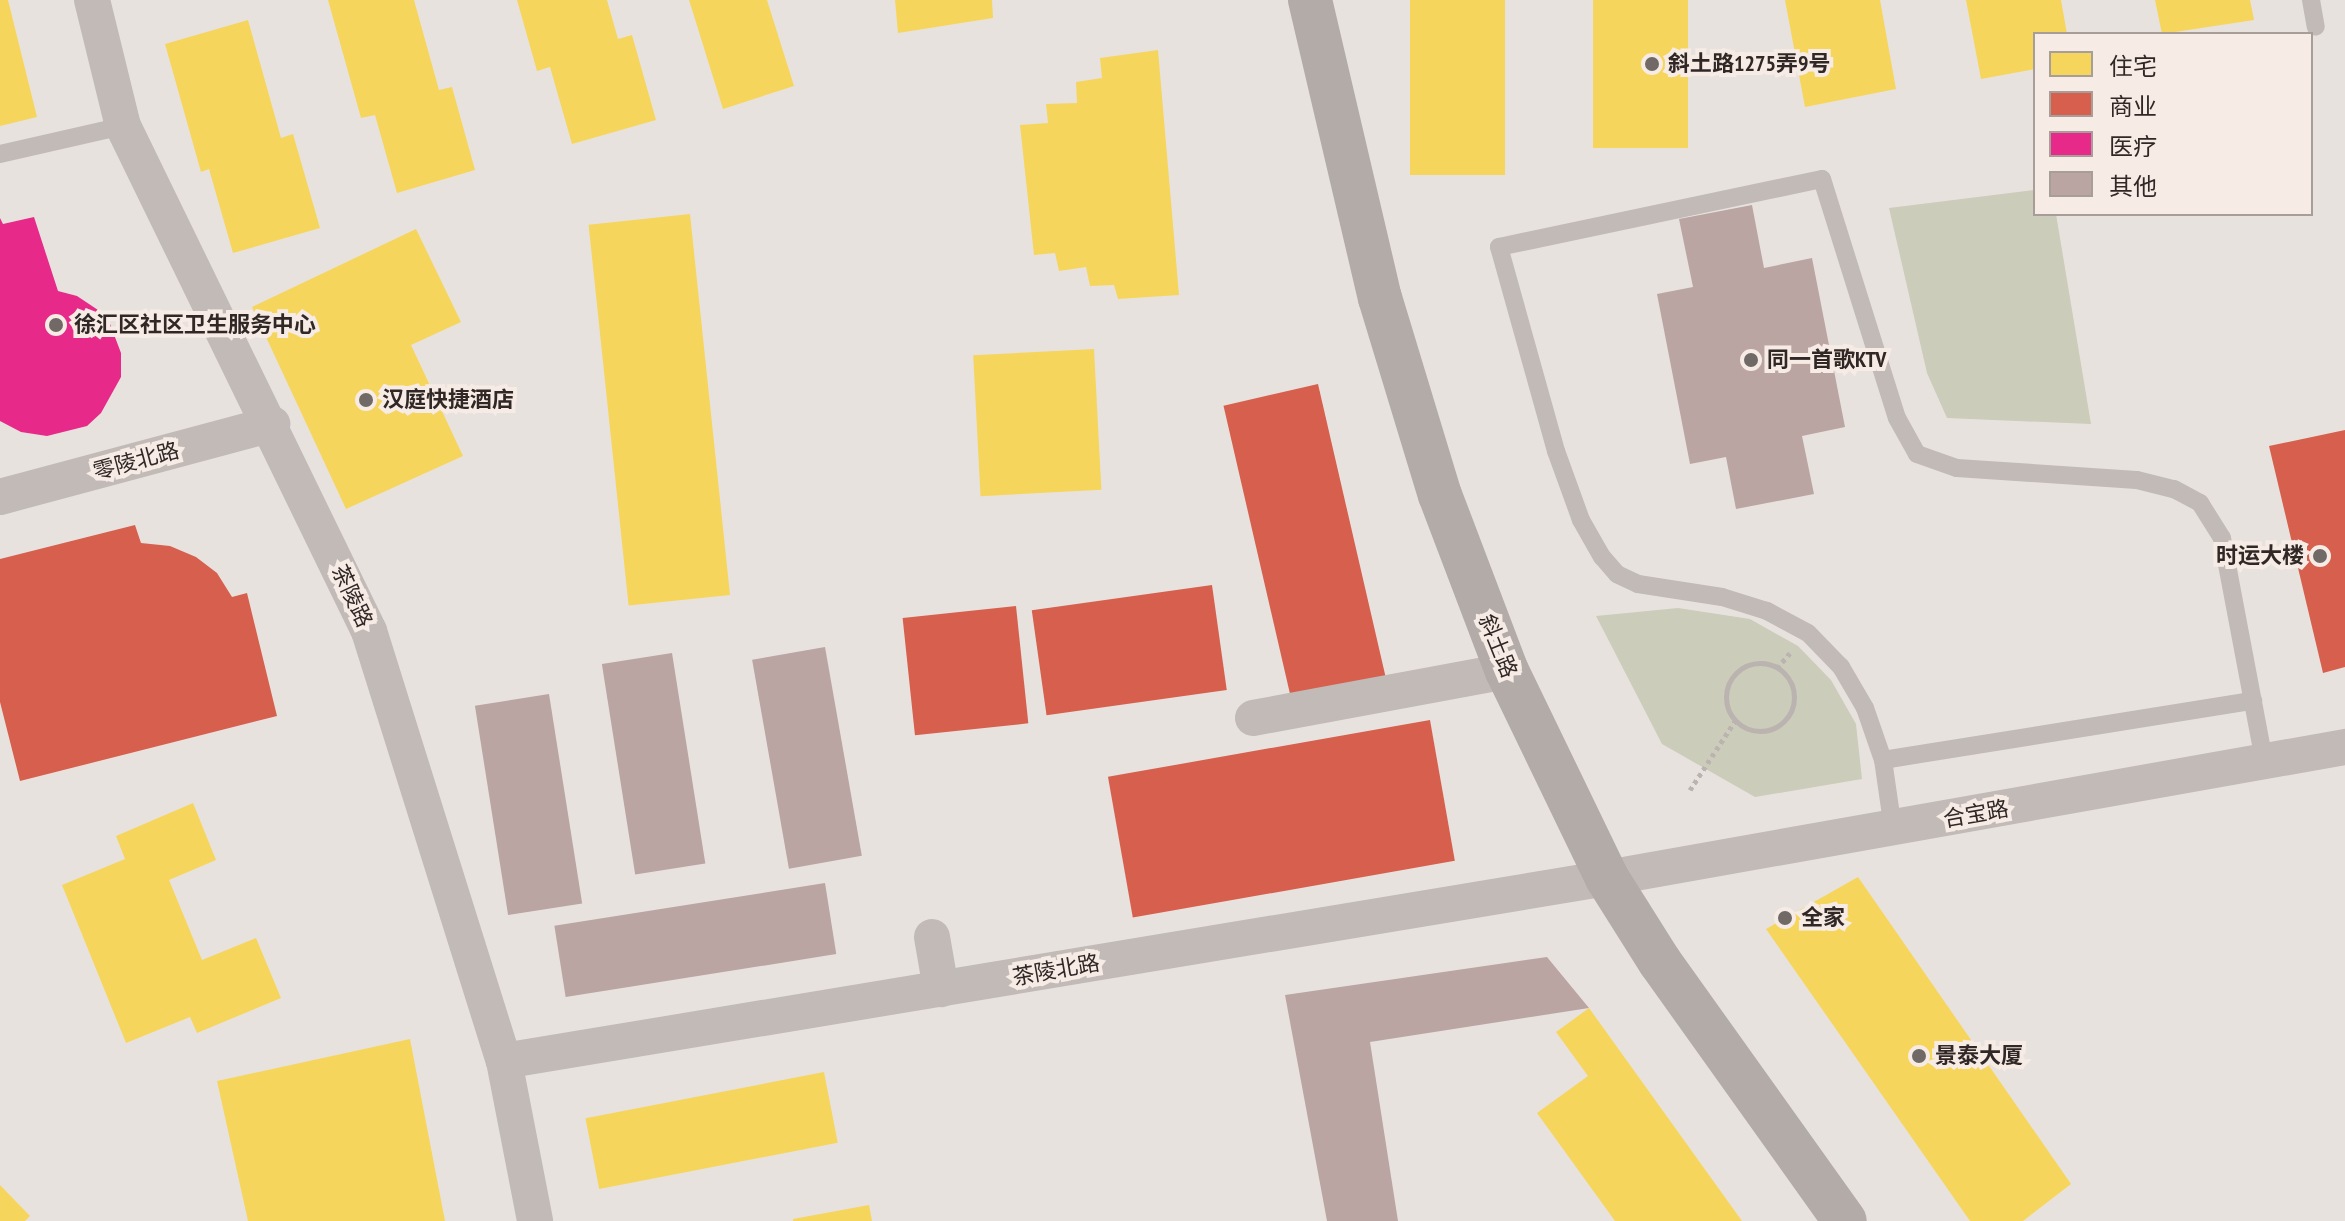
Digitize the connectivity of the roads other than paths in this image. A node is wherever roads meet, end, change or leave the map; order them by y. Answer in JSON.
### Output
{"nodes":[{"id":1,"x":92,"y":0,"type":"edge"},
{"id":2,"x":1310,"y":0,"type":"edge"},
{"id":3,"x":2311,"y":0,"type":"edge"},
{"id":4,"x":2316,"y":27,"type":"dead end"},
{"id":5,"x":123,"y":126,"type":"junction"},
{"id":6,"x":0,"y":154,"type":"edge"},
{"id":7,"x":272,"y":424,"type":"junction"},
{"id":8,"x":0,"y":497,"type":"edge"},
{"id":9,"x":1507,"y":671,"type":"junction"},
{"id":10,"x":2253,"y":701,"type":"junction"},
{"id":11,"x":1253,"y":718,"type":"dead end"},
{"id":12,"x":2345,"y":747,"type":"edge"},
{"id":13,"x":1883,"y":760,"type":"junction"},
{"id":14,"x":2264,"y":761,"type":"junction"},
{"id":15,"x":1893,"y":829,"type":"junction"},
{"id":16,"x":1607,"y":878,"type":"junction"},
{"id":17,"x":932,"y":937,"type":"dead end"},
{"id":18,"x":941,"y":989,"type":"junction"},
{"id":19,"x":504,"y":1061,"type":"junction"},
{"id":20,"x":535,"y":1221,"type":"edge"},
{"id":21,"x":1845,"y":1221,"type":"edge"}],
"edges":[{"from":1,"to":5,"type":"street","name":"茶陵路"},
{"from":2,"to":9,"type":"main road","name":"斜土路"},
{"from":3,"to":4,"type":"lane"},
{"from":5,"to":6,"type":"lane"},
{"from":5,"to":7,"type":"street","name":"茶陵路"},
{"from":7,"to":8,"type":"street","name":"零陵北路"},
{"from":7,"to":19,"type":"street","name":"茶陵路"},
{"from":9,"to":11,"type":"street"},
{"from":9,"to":16,"type":"main road","name":"斜土路"},
{"from":10,"to":13,"type":"lane"},
{"from":10,"to":13,"type":"lane"},
{"from":10,"to":14,"type":"lane"},
{"from":12,"to":14,"type":"street","name":"合宝路"},
{"from":13,"to":15,"type":"lane"},
{"from":14,"to":15,"type":"street","name":"合宝路"},
{"from":15,"to":16,"type":"street","name":"合宝路"},
{"from":16,"to":18,"type":"street","name":"茶陵北路"},
{"from":16,"to":21,"type":"main road","name":"斜土路"},
{"from":17,"to":18,"type":"street"},
{"from":18,"to":19,"type":"street","name":"茶陵北路"},
{"from":19,"to":20,"type":"street","name":"茶陵路"}]}
